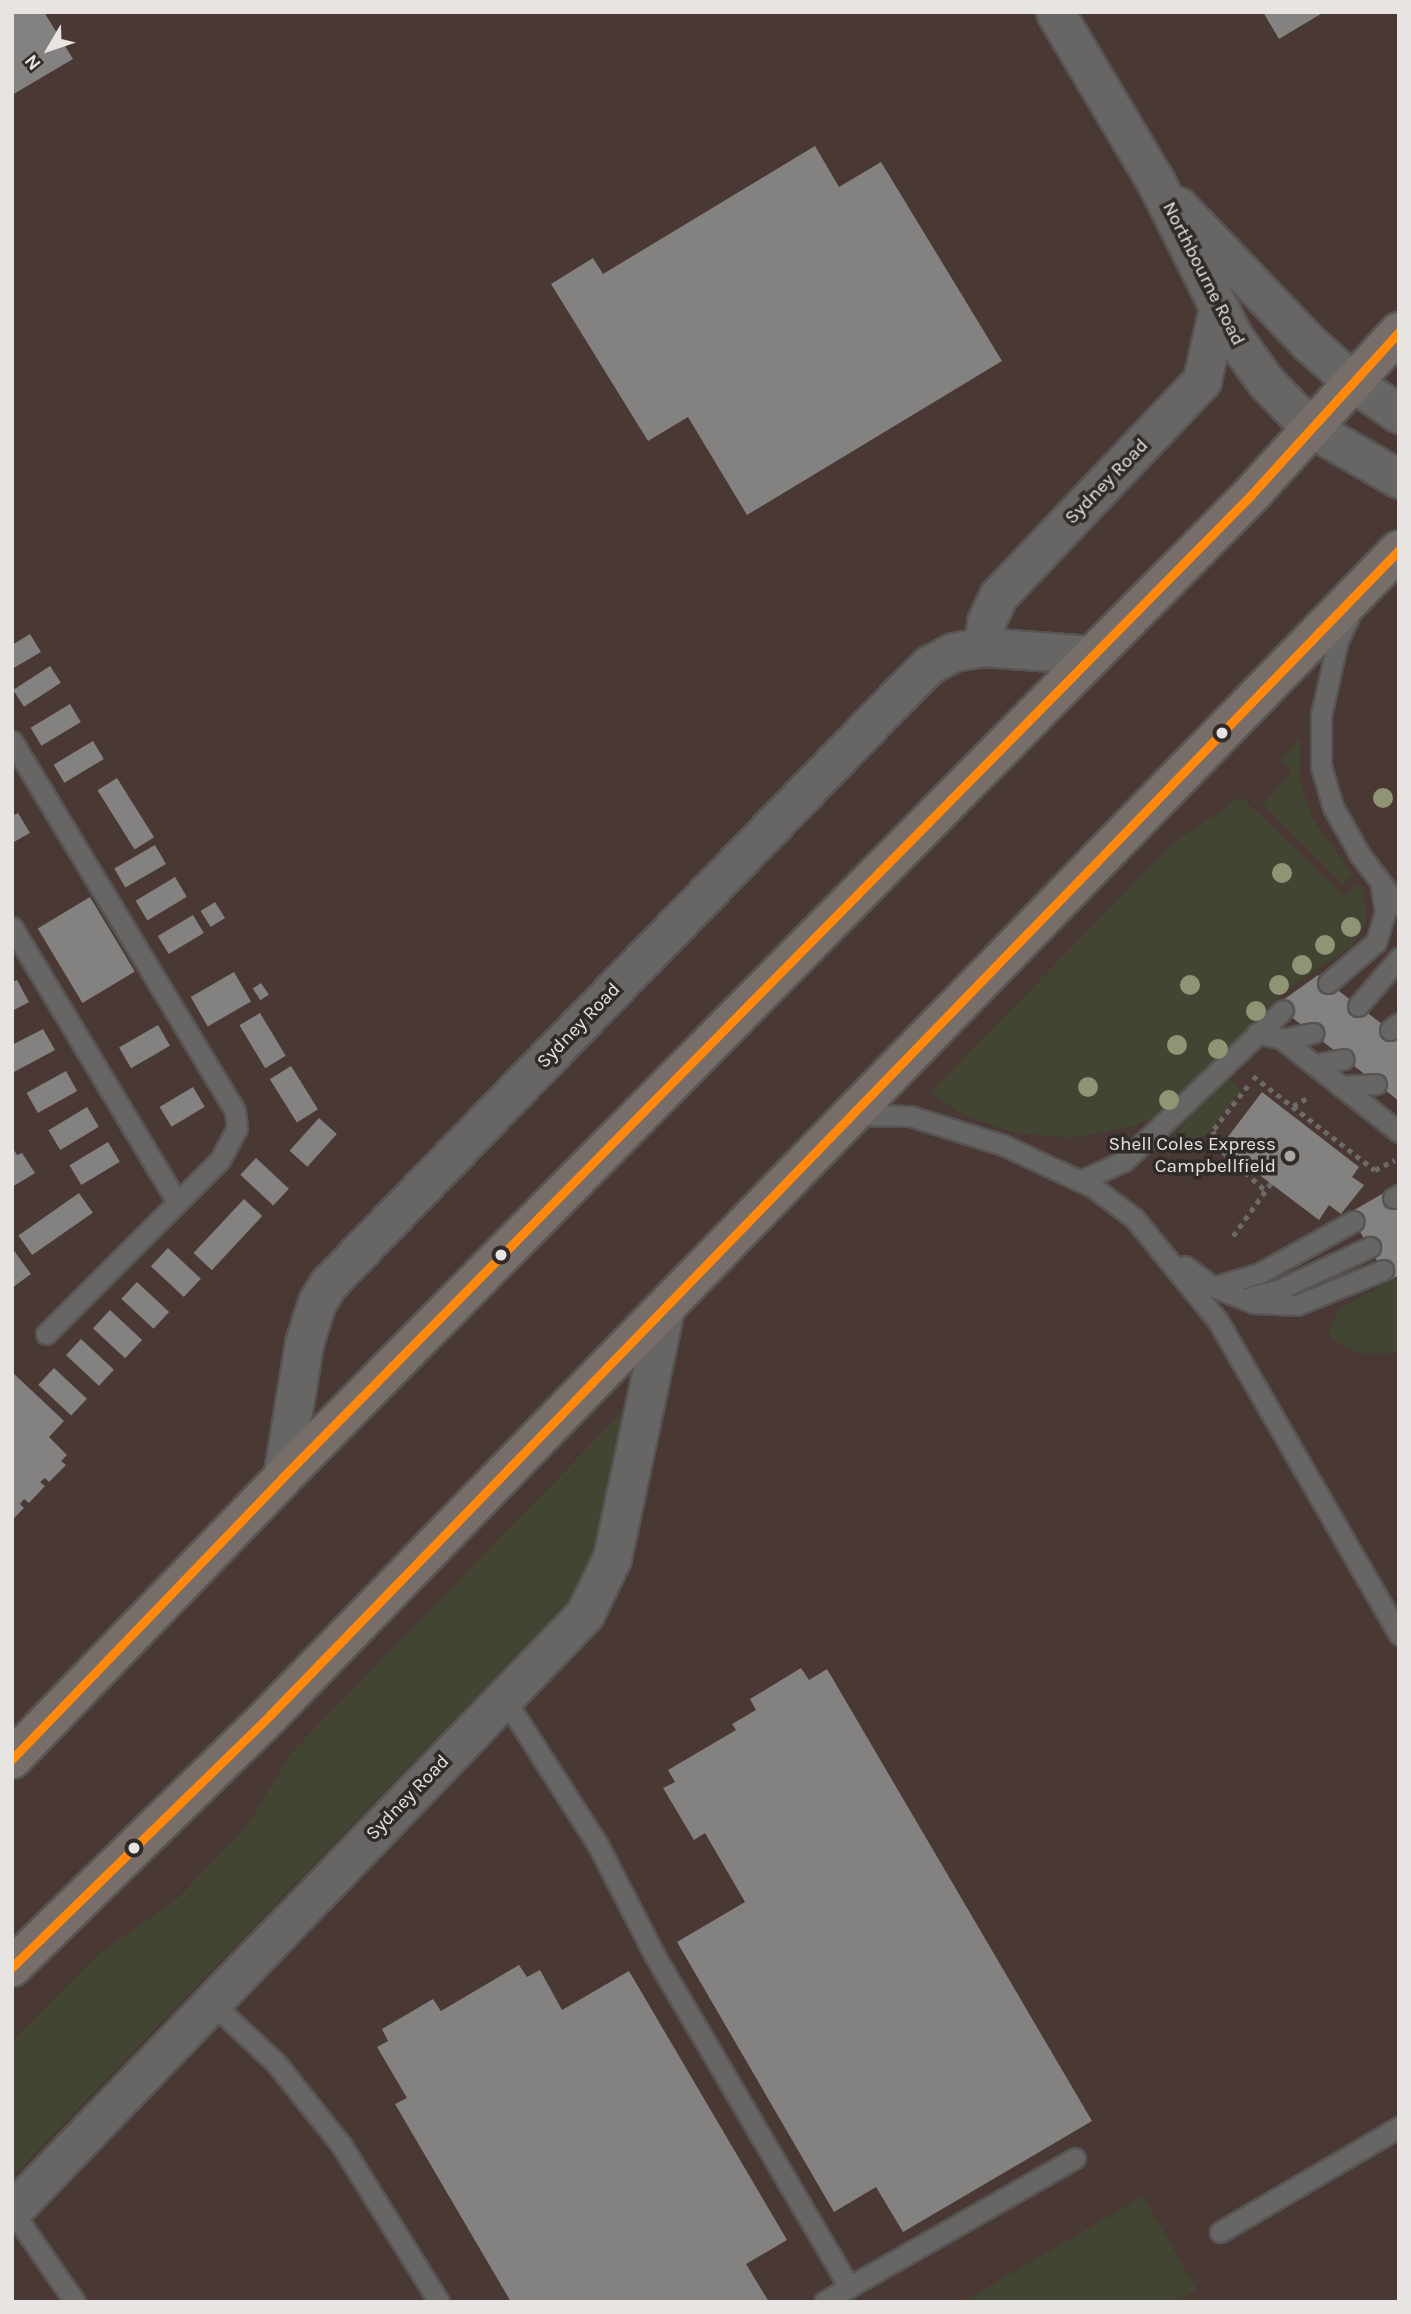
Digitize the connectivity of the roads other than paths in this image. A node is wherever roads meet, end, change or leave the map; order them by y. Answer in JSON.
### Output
{"nodes":[{"id":1,"x":1055,"y":12,"type":"edge"},
{"id":2,"x":1156,"y":182,"type":"junction"},
{"id":3,"x":1218,"y":309,"type":"junction"},
{"id":4,"x":1399,"y":332,"type":"edge"},
{"id":5,"x":1351,"y":381,"type":"junction"},
{"id":6,"x":1399,"y":414,"type":"edge"},
{"id":7,"x":1309,"y":427,"type":"junction"},
{"id":8,"x":1399,"y":479,"type":"edge"},
{"id":9,"x":1399,"y":550,"type":"edge"},
{"id":10,"x":1375,"y":589,"type":"edge"},
{"id":11,"x":984,"y":647,"type":"junction"},
{"id":12,"x":1092,"y":655,"type":"junction"},
{"id":13,"x":12,"y":741,"type":"edge"},
{"id":14,"x":1380,"y":878,"type":"junction"},
{"id":15,"x":1399,"y":906,"type":"edge"},
{"id":16,"x":14,"y":935,"type":"edge"},
{"id":17,"x":1399,"y":958,"type":"edge"},
{"id":18,"x":1328,"y":983,"type":"dead end"},
{"id":19,"x":1358,"y":1006,"type":"dead end"},
{"id":20,"x":1283,"y":1010,"type":"dead end"},
{"id":21,"x":1257,"y":1033,"type":"junction"},
{"id":22,"x":1313,"y":1033,"type":"dead end"},
{"id":23,"x":1282,"y":1039,"type":"junction"},
{"id":24,"x":1344,"y":1059,"type":"dead end"},
{"id":25,"x":1316,"y":1064,"type":"junction"},
{"id":26,"x":1376,"y":1084,"type":"dead end"},
{"id":27,"x":1341,"y":1086,"type":"junction"},
{"id":28,"x":1372,"y":1111,"type":"junction"},
{"id":29,"x":1399,"y":1111,"type":"edge"},
{"id":30,"x":853,"y":1115,"type":"junction"},
{"id":31,"x":1399,"y":1132,"type":"edge"},
{"id":32,"x":1080,"y":1181,"type":"junction"},
{"id":33,"x":177,"y":1202,"type":"junction"},
{"id":34,"x":1354,"y":1221,"type":"dead end"},
{"id":35,"x":1370,"y":1247,"type":"dead end"},
{"id":36,"x":1162,"y":1248,"type":"junction"},
{"id":37,"x":1383,"y":1270,"type":"dead end"},
{"id":38,"x":1213,"y":1287,"type":"junction"},
{"id":39,"x":1242,"y":1298,"type":"junction"},
{"id":40,"x":665,"y":1309,"type":"junction"},
{"id":41,"x":46,"y":1334,"type":"dead end"},
{"id":42,"x":282,"y":1478,"type":"junction"},
{"id":43,"x":1399,"y":1634,"type":"edge"},
{"id":44,"x":504,"y":1698,"type":"junction"},
{"id":45,"x":12,"y":1759,"type":"edge"},
{"id":46,"x":12,"y":1967,"type":"edge"},
{"id":47,"x":212,"y":2003,"type":"junction"},
{"id":48,"x":1399,"y":2127,"type":"edge"},
{"id":49,"x":1074,"y":2158,"type":"dead end"},
{"id":50,"x":12,"y":2211,"type":"edge"},
{"id":51,"x":1220,"y":2232,"type":"dead end"},
{"id":52,"x":849,"y":2287,"type":"junction"},
{"id":53,"x":75,"y":2302,"type":"edge"},
{"id":54,"x":439,"y":2302,"type":"edge"},
{"id":55,"x":824,"y":2302,"type":"edge"}],
"edges":[{"from":1,"to":2,"type":"street","name":"Northbourne Road"},
{"from":2,"to":3,"type":"street","name":"Northbourne Road"},
{"from":2,"to":5,"type":"street","name":"Northbourne Road"},
{"from":3,"to":7,"type":"street","name":"Northbourne Road"},
{"from":3,"to":11,"type":"street","name":"Sydney Road"},
{"from":4,"to":5,"type":"highway"},
{"from":5,"to":6,"type":"street","name":"Northbourne Road"},
{"from":5,"to":7,"type":"highway"},
{"from":7,"to":8,"type":"street","name":"Northbourne Road"},
{"from":7,"to":12,"type":"highway"},
{"from":9,"to":10,"type":"highway"},
{"from":10,"to":14,"type":"lane"},
{"from":10,"to":30,"type":"highway"},
{"from":11,"to":12,"type":"street","name":"Sydney Road"},
{"from":11,"to":42,"type":"street","name":"Sydney Road"},
{"from":12,"to":42,"type":"highway"},
{"from":13,"to":33,"type":"lane"},
{"from":14,"to":15,"type":"lane"},
{"from":14,"to":18,"type":"lane"},
{"from":16,"to":33,"type":"lane"},
{"from":17,"to":19,"type":"lane"},
{"from":20,"to":21,"type":"lane"},
{"from":21,"to":23,"type":"lane"},
{"from":21,"to":32,"type":"lane"},
{"from":22,"to":23,"type":"lane"},
{"from":23,"to":25,"type":"lane"},
{"from":24,"to":25,"type":"lane"},
{"from":25,"to":27,"type":"lane"},
{"from":26,"to":27,"type":"lane"},
{"from":27,"to":28,"type":"lane"},
{"from":28,"to":29,"type":"lane"},
{"from":28,"to":31,"type":"lane"},
{"from":30,"to":32,"type":"lane"},
{"from":30,"to":40,"type":"highway"},
{"from":32,"to":36,"type":"lane"},
{"from":33,"to":41,"type":"lane"},
{"from":34,"to":38,"type":"lane"},
{"from":35,"to":39,"type":"lane"},
{"from":36,"to":38,"type":"lane"},
{"from":36,"to":43,"type":"lane"},
{"from":37,"to":39,"type":"lane"},
{"from":38,"to":39,"type":"lane"},
{"from":40,"to":44,"type":"street","name":"Sydney Road"},
{"from":40,"to":46,"type":"highway"},
{"from":42,"to":45,"type":"highway"},
{"from":44,"to":47,"type":"street","name":"Sydney Road"},
{"from":44,"to":52,"type":"lane"},
{"from":47,"to":50,"type":"street","name":"Sydney Road"},
{"from":47,"to":54,"type":"lane"},
{"from":48,"to":51,"type":"lane"},
{"from":49,"to":52,"type":"lane"},
{"from":50,"to":53,"type":"lane"},
{"from":52,"to":55,"type":"lane"}]}
